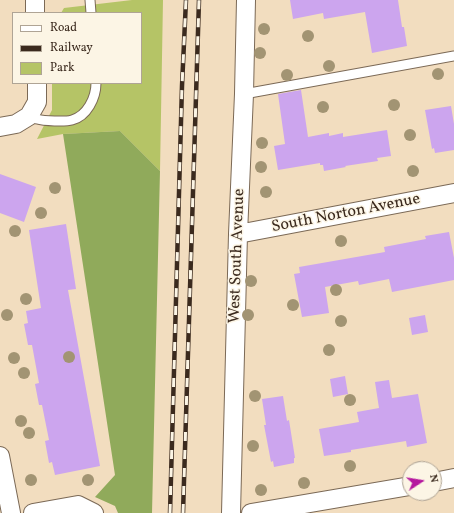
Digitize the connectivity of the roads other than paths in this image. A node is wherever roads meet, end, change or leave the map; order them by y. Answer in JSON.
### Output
{"nodes":[{"id":1,"x":35,"y":0,"type":"edge"},
{"id":2,"x":90,"y":0,"type":"edge"},
{"id":3,"x":246,"y":0,"type":"edge"},
{"id":4,"x":35,"y":12,"type":"edge"},
{"id":5,"x":91,"y":12,"type":"edge"},
{"id":6,"x":454,"y":56,"type":"edge"},
{"id":7,"x":36,"y":84,"type":"edge"},
{"id":8,"x":96,"y":84,"type":"edge"},
{"id":9,"x":244,"y":94,"type":"junction"},
{"id":10,"x":29,"y":116,"type":"junction"},
{"id":11,"x":0,"y":127,"type":"edge"},
{"id":12,"x":454,"y":193,"type":"edge"},
{"id":13,"x":238,"y":234,"type":"junction"},
{"id":14,"x":0,"y":456,"type":"edge"},
{"id":15,"x":454,"y":478,"type":"edge"},
{"id":16,"x":442,"y":480,"type":"edge"},
{"id":17,"x":402,"y":487,"type":"edge"},
{"id":18,"x":10,"y":513,"type":"edge"},
{"id":19,"x":33,"y":513,"type":"edge"},
{"id":20,"x":94,"y":513,"type":"edge"},
{"id":21,"x":231,"y":513,"type":"edge"},
{"id":22,"x":251,"y":513,"type":"edge"}],
"edges":[{"from":1,"to":4,"type":"street"},
{"from":2,"to":5,"type":"lane"},
{"from":3,"to":9,"type":"street","name":"West South Avenue"},
{"from":6,"to":9,"type":"lane"},
{"from":7,"to":10,"type":"street"},
{"from":8,"to":10,"type":"lane"},
{"from":9,"to":13,"type":"street","name":"West South Avenue"},
{"from":10,"to":11,"type":"street"},
{"from":12,"to":13,"type":"street","name":"South Norton Avenue"},
{"from":13,"to":21,"type":"street","name":"West South Avenue"},
{"from":14,"to":18,"type":"street"},
{"from":15,"to":16,"type":"street"},
{"from":17,"to":22,"type":"street"},
{"from":19,"to":20,"type":"street"}]}
